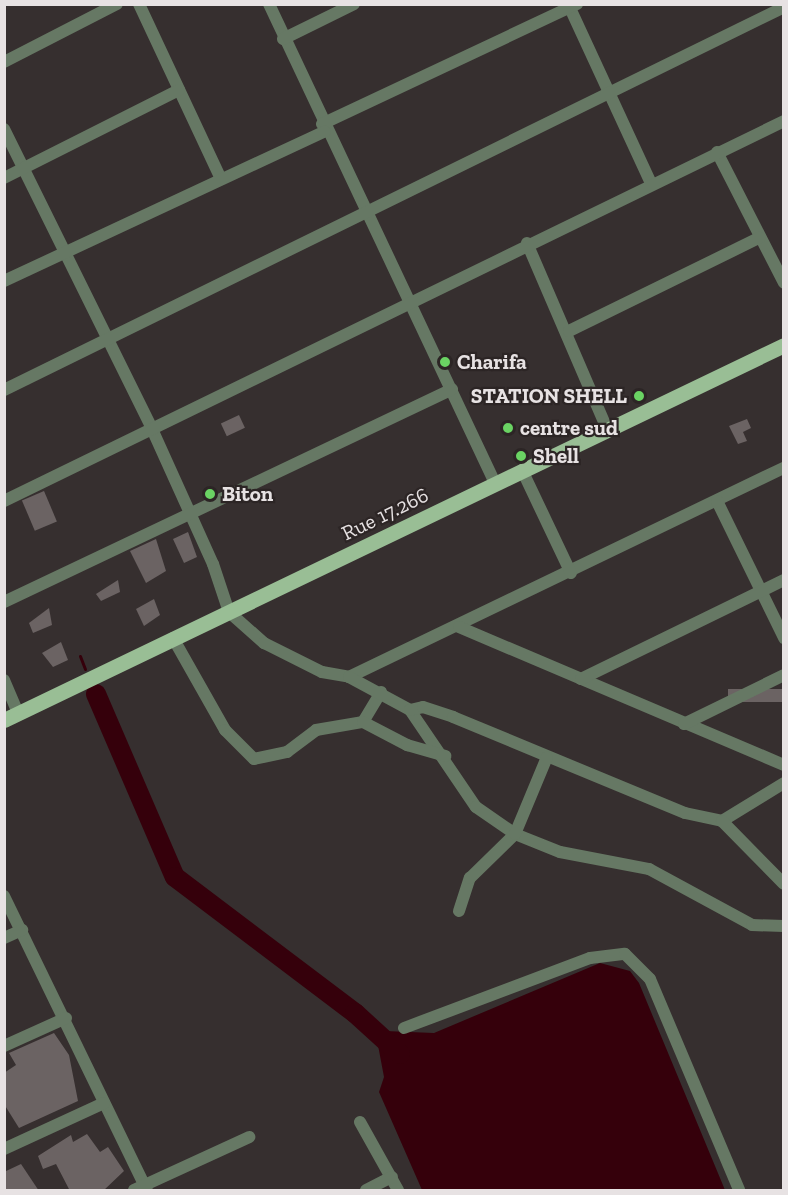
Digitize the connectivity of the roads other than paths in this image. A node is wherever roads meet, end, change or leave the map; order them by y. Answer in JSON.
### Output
{"nodes":[{"id":1,"x":117,"y":4,"type":"edge"},
{"id":2,"x":139,"y":4,"type":"edge"},
{"id":3,"x":269,"y":4,"type":"edge"},
{"id":4,"x":354,"y":4,"type":"edge"},
{"id":5,"x":574,"y":6,"type":"edge"},
{"id":6,"x":783,"y":7,"type":"edge"},
{"id":7,"x":283,"y":39,"type":"junction"},
{"id":8,"x":4,"y":62,"type":"edge"},
{"id":9,"x":179,"y":90,"type":"junction"},
{"id":10,"x":610,"y":94,"type":"junction"},
{"id":11,"x":783,"y":121,"type":"edge"},
{"id":12,"x":323,"y":127,"type":"junction"},
{"id":13,"x":4,"y":129,"type":"edge"},
{"id":14,"x":717,"y":152,"type":"junction"},
{"id":15,"x":24,"y":168,"type":"junction"},
{"id":16,"x":4,"y":178,"type":"edge"},
{"id":17,"x":220,"y":179,"type":"junction"},
{"id":18,"x":651,"y":183,"type":"junction"},
{"id":19,"x":364,"y":216,"type":"junction"},
{"id":20,"x":759,"y":238,"type":"junction"},
{"id":21,"x":527,"y":243,"type":"junction"},
{"id":22,"x":64,"y":252,"type":"junction"},
{"id":23,"x":4,"y":281,"type":"edge"},
{"id":24,"x":783,"y":283,"type":"edge"},
{"id":25,"x":409,"y":302,"type":"junction"},
{"id":26,"x":569,"y":331,"type":"junction"},
{"id":27,"x":109,"y":339,"type":"junction"},
{"id":28,"x":783,"y":345,"type":"edge"},
{"id":29,"x":452,"y":389,"type":"junction"},
{"id":30,"x":4,"y":390,"type":"edge"},
{"id":31,"x":152,"y":429,"type":"junction"},
{"id":32,"x":607,"y":429,"type":"junction"},
{"id":33,"x":783,"y":468,"type":"edge"},
{"id":34,"x":522,"y":470,"type":"junction"},
{"id":35,"x":495,"y":483,"type":"junction"},
{"id":36,"x":4,"y":501,"type":"edge"},
{"id":37,"x":717,"y":501,"type":"junction"},
{"id":38,"x":190,"y":514,"type":"junction"},
{"id":39,"x":571,"y":573,"type":"junction"},
{"id":40,"x":783,"y":580,"type":"edge"},
{"id":41,"x":761,"y":590,"type":"junction"},
{"id":42,"x":4,"y":602,"type":"edge"},
{"id":43,"x":229,"y":612,"type":"junction"},
{"id":44,"x":459,"y":627,"type":"junction"},
{"id":45,"x":173,"y":638,"type":"junction"},
{"id":46,"x":783,"y":638,"type":"edge"},
{"id":47,"x":783,"y":675,"type":"edge"},
{"id":48,"x":349,"y":677,"type":"junction"},
{"id":49,"x":581,"y":679,"type":"junction"},
{"id":50,"x":4,"y":680,"type":"edge"},
{"id":51,"x":381,"y":692,"type":"junction"},
{"id":52,"x":410,"y":710,"type":"junction"},
{"id":53,"x":11,"y":716,"type":"edge"},
{"id":54,"x":363,"y":722,"type":"junction"},
{"id":55,"x":684,"y":724,"type":"junction"},
{"id":56,"x":445,"y":756,"type":"junction"},
{"id":57,"x":547,"y":757,"type":"junction"},
{"id":58,"x":783,"y":765,"type":"edge"},
{"id":59,"x":783,"y":783,"type":"edge"},
{"id":60,"x":723,"y":821,"type":"junction"},
{"id":61,"x":515,"y":834,"type":"junction"},
{"id":62,"x":783,"y":884,"type":"edge"},
{"id":63,"x":4,"y":896,"type":"edge"},
{"id":64,"x":459,"y":911,"type":"dead end"},
{"id":65,"x":783,"y":926,"type":"edge"},
{"id":66,"x":22,"y":930,"type":"junction"},
{"id":67,"x":4,"y":938,"type":"edge"},
{"id":68,"x":66,"y":1018,"type":"junction"},
{"id":69,"x":404,"y":1028,"type":"dead end"},
{"id":70,"x":4,"y":1046,"type":"edge"},
{"id":71,"x":104,"y":1103,"type":"junction"},
{"id":72,"x":360,"y":1122,"type":"dead end"},
{"id":73,"x":249,"y":1137,"type":"dead end"},
{"id":74,"x":4,"y":1149,"type":"edge"},
{"id":75,"x":392,"y":1177,"type":"junction"},
{"id":76,"x":142,"y":1189,"type":"edge"},
{"id":77,"x":366,"y":1191,"type":"edge"},
{"id":78,"x":398,"y":1191,"type":"edge"},
{"id":79,"x":739,"y":1191,"type":"edge"}],
"edges":[{"from":1,"to":8,"type":"street"},
{"from":2,"to":9,"type":"street"},
{"from":3,"to":7,"type":"street"},
{"from":4,"to":7,"type":"street"},
{"from":5,"to":10,"type":"street"},
{"from":5,"to":12,"type":"street"},
{"from":6,"to":10,"type":"street"},
{"from":7,"to":12,"type":"street"},
{"from":9,"to":15,"type":"street"},
{"from":9,"to":17,"type":"street"},
{"from":10,"to":18,"type":"street"},
{"from":10,"to":19,"type":"street"},
{"from":11,"to":14,"type":"street"},
{"from":12,"to":17,"type":"street"},
{"from":12,"to":19,"type":"street"},
{"from":13,"to":15,"type":"street"},
{"from":14,"to":18,"type":"street"},
{"from":14,"to":20,"type":"street"},
{"from":15,"to":16,"type":"street"},
{"from":15,"to":22,"type":"street"},
{"from":17,"to":22,"type":"street"},
{"from":18,"to":21,"type":"street"},
{"from":19,"to":25,"type":"street"},
{"from":19,"to":27,"type":"street"},
{"from":20,"to":24,"type":"street"},
{"from":20,"to":26,"type":"street"},
{"from":21,"to":25,"type":"street"},
{"from":21,"to":26,"type":"street"},
{"from":22,"to":23,"type":"street"},
{"from":22,"to":27,"type":"street"},
{"from":25,"to":29,"type":"street"},
{"from":25,"to":31,"type":"street"},
{"from":26,"to":32,"type":"street"},
{"from":27,"to":30,"type":"street"},
{"from":27,"to":31,"type":"street"},
{"from":28,"to":32,"type":"main road","name":"Rue 17.266"},
{"from":29,"to":35,"type":"street"},
{"from":29,"to":38,"type":"street"},
{"from":31,"to":36,"type":"street"},
{"from":31,"to":38,"type":"street"},
{"from":32,"to":34,"type":"main road","name":"Rue 17.266"},
{"from":33,"to":37,"type":"street"},
{"from":34,"to":35,"type":"main road","name":"Rue 17.266"},
{"from":34,"to":39,"type":"street"},
{"from":35,"to":43,"type":"main road","name":"Rue 17.266"},
{"from":37,"to":39,"type":"street"},
{"from":37,"to":41,"type":"street"},
{"from":38,"to":42,"type":"street"},
{"from":38,"to":43,"type":"street"},
{"from":39,"to":44,"type":"street"},
{"from":40,"to":41,"type":"street"},
{"from":41,"to":46,"type":"street"},
{"from":41,"to":49,"type":"street"},
{"from":43,"to":45,"type":"main road","name":"Rue 17.266"},
{"from":43,"to":48,"type":"street"},
{"from":44,"to":48,"type":"street"},
{"from":44,"to":49,"type":"street"},
{"from":45,"to":53,"type":"main road","name":"Rue 17.266"},
{"from":45,"to":54,"type":"street"},
{"from":47,"to":55,"type":"street"},
{"from":48,"to":51,"type":"street"},
{"from":49,"to":55,"type":"street"},
{"from":50,"to":53,"type":"street"},
{"from":51,"to":52,"type":"street"},
{"from":51,"to":54,"type":"street"},
{"from":52,"to":56,"type":"street"},
{"from":52,"to":57,"type":"street"},
{"from":54,"to":56,"type":"street"},
{"from":55,"to":58,"type":"street"},
{"from":56,"to":61,"type":"street"},
{"from":57,"to":60,"type":"street"},
{"from":57,"to":61,"type":"street"},
{"from":59,"to":60,"type":"street"},
{"from":60,"to":62,"type":"street"},
{"from":61,"to":64,"type":"street"},
{"from":61,"to":65,"type":"street"},
{"from":63,"to":66,"type":"street"},
{"from":66,"to":67,"type":"street"},
{"from":66,"to":68,"type":"street"},
{"from":68,"to":70,"type":"street"},
{"from":68,"to":71,"type":"street"},
{"from":69,"to":79,"type":"street"},
{"from":71,"to":74,"type":"street"},
{"from":71,"to":76,"type":"street"},
{"from":72,"to":75,"type":"street"},
{"from":73,"to":76,"type":"street"},
{"from":75,"to":77,"type":"street"},
{"from":75,"to":78,"type":"street"}]}
